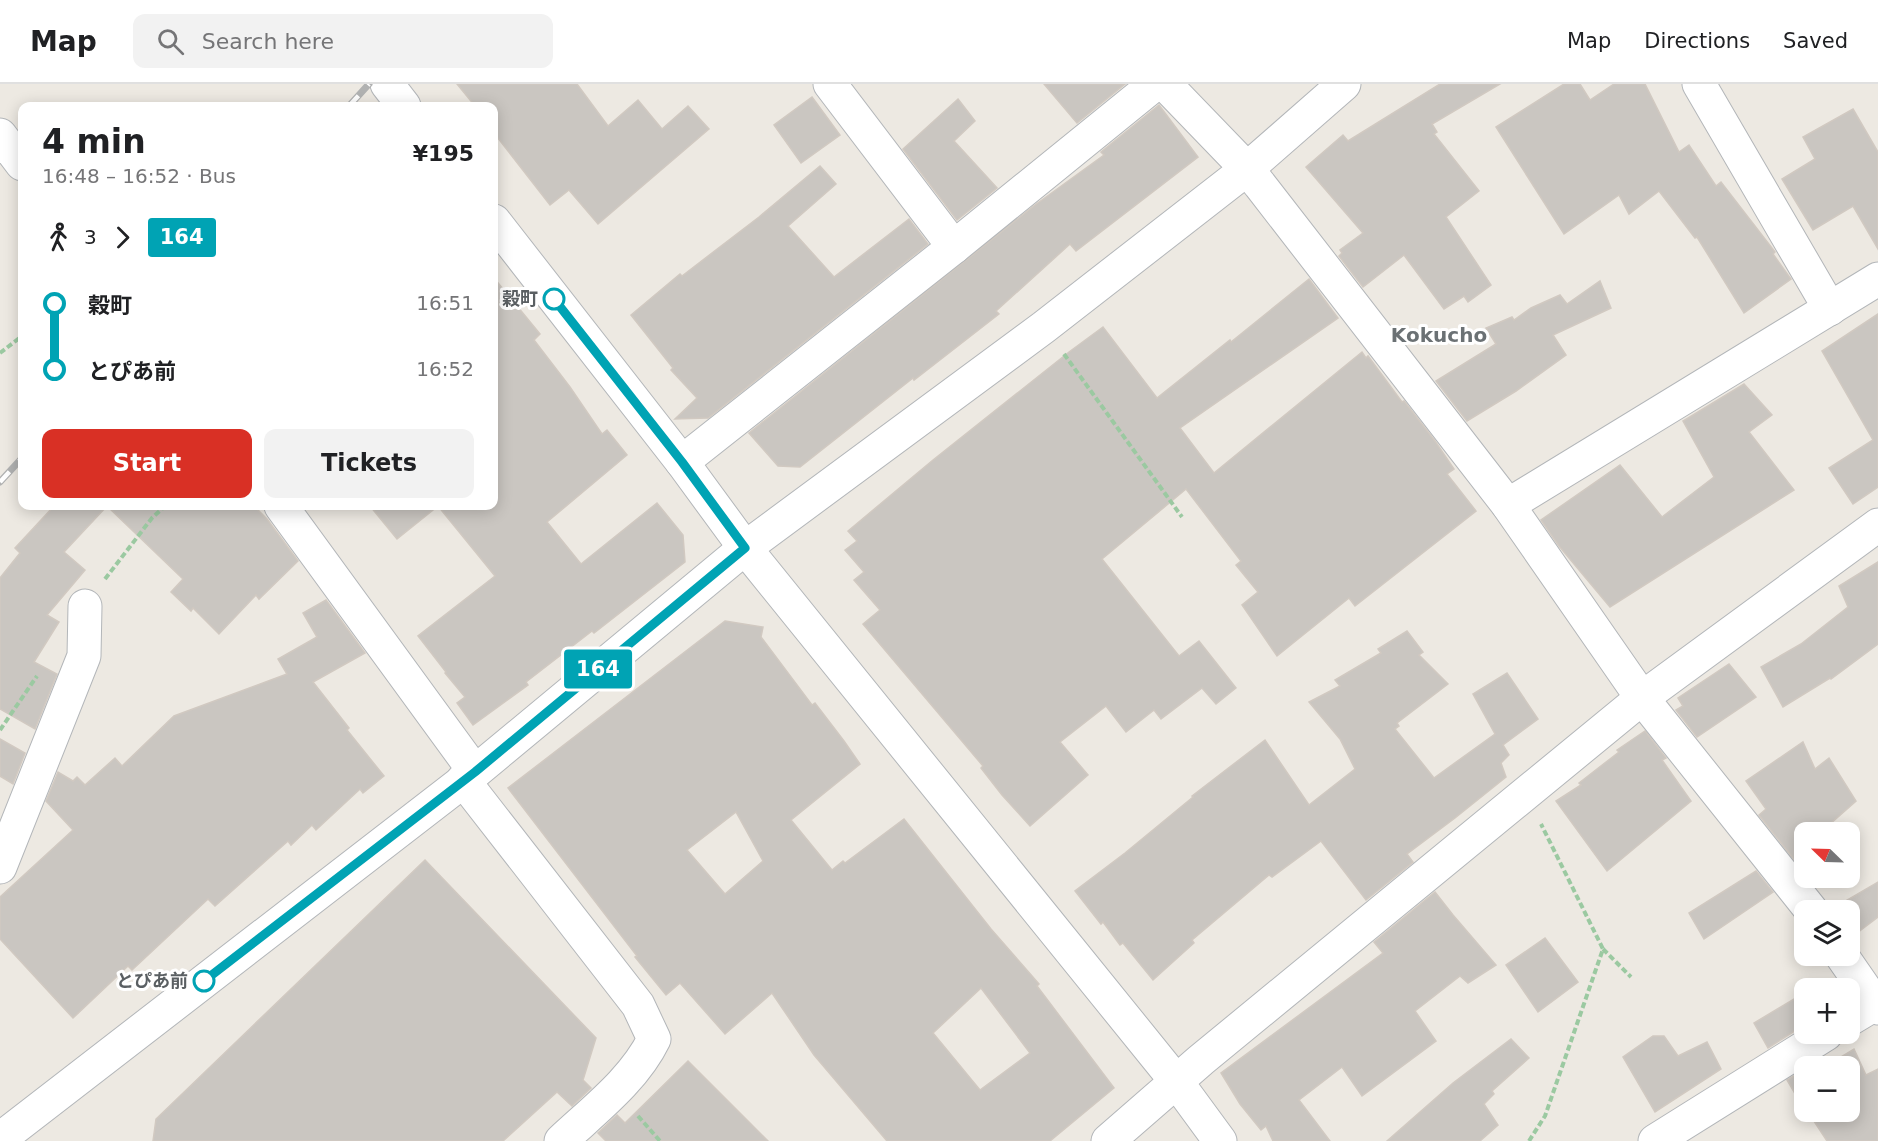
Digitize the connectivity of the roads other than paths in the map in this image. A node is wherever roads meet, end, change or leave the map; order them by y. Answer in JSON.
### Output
{"nodes":[{"id":1,"x":387,"y":84,"type":"edge"},
{"id":2,"x":830,"y":84,"type":"edge"},
{"id":3,"x":1155,"y":84,"type":"edge"},
{"id":4,"x":1165,"y":84,"type":"edge"},
{"id":5,"x":1344,"y":84,"type":"edge"},
{"id":6,"x":1699,"y":84,"type":"edge"},
{"id":7,"x":401,"y":102,"type":"edge"},
{"id":8,"x":0,"y":135,"type":"edge"},
{"id":9,"x":18,"y":159,"type":"edge"},
{"id":10,"x":1247,"y":169,"type":"junction"},
{"id":11,"x":498,"y":226,"type":"edge"},
{"id":12,"x":954,"y":247,"type":"junction"},
{"id":13,"x":1878,"y":279,"type":"edge"},
{"id":14,"x":1830,"y":309,"type":"junction"},
{"id":15,"x":682,"y":462,"type":"junction"},
{"id":16,"x":1508,"y":505,"type":"junction"},
{"id":17,"x":284,"y":510,"type":"edge"},
{"id":18,"x":1878,"y":525,"type":"edge"},
{"id":19,"x":745,"y":548,"type":"junction"},
{"id":20,"x":85,"y":606,"type":"dead end"},
{"id":21,"x":1642,"y":698,"type":"junction"},
{"id":22,"x":469,"y":776,"type":"junction"},
{"id":23,"x":0,"y":867,"type":"edge"},
{"id":24,"x":1803,"y":900,"type":"edge"},
{"id":25,"x":1847,"y":966,"type":"edge"},
{"id":26,"x":1867,"y":1011,"type":"edge"},
{"id":27,"x":1810,"y":1044,"type":"edge"},
{"id":28,"x":1176,"y":1081,"type":"junction"},
{"id":29,"x":0,"y":1139,"type":"edge"},
{"id":30,"x":561,"y":1141,"type":"edge"},
{"id":31,"x":1108,"y":1141,"type":"edge"},
{"id":32,"x":1220,"y":1141,"type":"edge"},
{"id":33,"x":1655,"y":1141,"type":"edge"}],
"edges":[{"from":1,"to":7,"type":"street"},
{"from":2,"to":12,"type":"street"},
{"from":3,"to":12,"type":"street"},
{"from":4,"to":10,"type":"street"},
{"from":5,"to":10,"type":"street"},
{"from":6,"to":14,"type":"street"},
{"from":8,"to":9,"type":"street"},
{"from":10,"to":16,"type":"street"},
{"from":10,"to":19,"type":"street"},
{"from":11,"to":15,"type":"street"},
{"from":12,"to":15,"type":"street"},
{"from":13,"to":14,"type":"street"},
{"from":14,"to":16,"type":"street"},
{"from":15,"to":19,"type":"street"},
{"from":16,"to":21,"type":"street"},
{"from":17,"to":22,"type":"street"},
{"from":18,"to":21,"type":"street"},
{"from":19,"to":22,"type":"street"},
{"from":19,"to":28,"type":"street"},
{"from":20,"to":23,"type":"street"},
{"from":21,"to":24,"type":"street"},
{"from":21,"to":28,"type":"street"},
{"from":22,"to":29,"type":"street"},
{"from":22,"to":30,"type":"street"},
{"from":25,"to":26,"type":"street"},
{"from":27,"to":33,"type":"street"},
{"from":28,"to":31,"type":"street"},
{"from":28,"to":32,"type":"street"}]}
